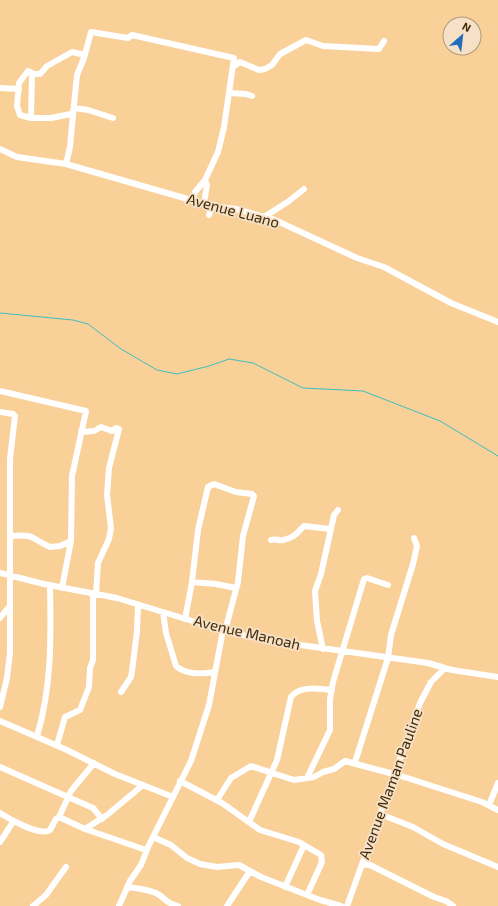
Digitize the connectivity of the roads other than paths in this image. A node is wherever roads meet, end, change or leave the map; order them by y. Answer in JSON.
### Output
{"nodes":[{"id":1,"x":384,"y":41,"type":"dead end"},
{"id":2,"x":85,"y":55,"type":"junction"},
{"id":3,"x":234,"y":66,"type":"junction"},
{"id":4,"x":32,"y":73,"type":"junction"},
{"id":5,"x":0,"y":88,"type":"edge"},
{"id":6,"x":19,"y":89,"type":"junction"},
{"id":7,"x":228,"y":94,"type":"junction"},
{"id":8,"x":252,"y":96,"type":"dead end"},
{"id":9,"x":74,"y":108,"type":"junction"},
{"id":10,"x":73,"y":115,"type":"junction"},
{"id":11,"x":31,"y":118,"type":"junction"},
{"id":12,"x":113,"y":118,"type":"dead end"},
{"id":13,"x":0,"y":149,"type":"edge"},
{"id":14,"x":66,"y":164,"type":"junction"},
{"id":15,"x":205,"y":180,"type":"junction"},
{"id":16,"x":304,"y":189,"type":"dead end"},
{"id":17,"x":192,"y":200,"type":"junction"},
{"id":18,"x":204,"y":204,"type":"junction"},
{"id":19,"x":212,"y":206,"type":"junction"},
{"id":20,"x":209,"y":215,"type":"dead end"},
{"id":21,"x":264,"y":217,"type":"junction"},
{"id":22,"x":498,"y":322,"type":"edge"},
{"id":23,"x":0,"y":391,"type":"edge"},
{"id":24,"x":0,"y":412,"type":"edge"},
{"id":25,"x":81,"y":432,"type":"junction"},
{"id":26,"x":338,"y":510,"type":"dead end"},
{"id":27,"x":330,"y":529,"type":"junction"},
{"id":28,"x":10,"y":536,"type":"junction"},
{"id":29,"x":414,"y":538,"type":"dead end"},
{"id":30,"x":71,"y":540,"type":"junction"},
{"id":31,"x":271,"y":540,"type":"dead end"},
{"id":32,"x":0,"y":573,"type":"edge"},
{"id":33,"x":10,"y":576,"type":"junction"},
{"id":34,"x":192,"y":582,"type":"junction"},
{"id":35,"x":50,"y":585,"type":"junction"},
{"id":36,"x":388,"y":585,"type":"dead end"},
{"id":37,"x":62,"y":588,"type":"junction"},
{"id":38,"x":236,"y":588,"type":"junction"},
{"id":39,"x":95,"y":594,"type":"junction"},
{"id":40,"x":138,"y":605,"type":"junction"},
{"id":41,"x":8,"y":608,"type":"junction"},
{"id":42,"x":163,"y":612,"type":"junction"},
{"id":43,"x":0,"y":618,"type":"edge"},
{"id":44,"x":185,"y":619,"type":"junction"},
{"id":45,"x":224,"y":630,"type":"junction"},
{"id":46,"x":323,"y":649,"type":"junction"},
{"id":47,"x":341,"y":652,"type":"junction"},
{"id":48,"x":388,"y":658,"type":"junction"},
{"id":49,"x":445,"y":668,"type":"junction"},
{"id":50,"x":215,"y":672,"type":"junction"},
{"id":51,"x":498,"y":677,"type":"edge"},
{"id":52,"x":332,"y":690,"type":"junction"},
{"id":53,"x":121,"y":692,"type":"dead end"},
{"id":54,"x":0,"y":707,"type":"edge"},
{"id":55,"x":0,"y":721,"type":"edge"},
{"id":56,"x":37,"y":736,"type":"junction"},
{"id":57,"x":57,"y":745,"type":"junction"},
{"id":58,"x":355,"y":762,"type":"junction"},
{"id":59,"x":94,"y":763,"type":"junction"},
{"id":60,"x":0,"y":767,"type":"edge"},
{"id":61,"x":271,"y":773,"type":"junction"},
{"id":62,"x":394,"y":775,"type":"junction"},
{"id":63,"x":307,"y":778,"type":"junction"},
{"id":64,"x":180,"y":781,"type":"junction"},
{"id":65,"x":498,"y":782,"type":"edge"},
{"id":66,"x":143,"y":785,"type":"junction"},
{"id":67,"x":68,"y":796,"type":"junction"},
{"id":68,"x":173,"y":797,"type":"junction"},
{"id":69,"x":217,"y":800,"type":"junction"},
{"id":70,"x":489,"y":805,"type":"junction"},
{"id":71,"x":498,"y":810,"type":"edge"},
{"id":72,"x":0,"y":813,"type":"edge"},
{"id":73,"x":380,"y":814,"type":"junction"},
{"id":74,"x":60,"y":817,"type":"junction"},
{"id":75,"x":102,"y":819,"type":"junction"},
{"id":76,"x":13,"y":822,"type":"junction"},
{"id":77,"x":250,"y":822,"type":"junction"},
{"id":78,"x":85,"y":830,"type":"junction"},
{"id":79,"x":153,"y":837,"type":"junction"},
{"id":80,"x":0,"y":842,"type":"edge"},
{"id":81,"x":304,"y":845,"type":"junction"},
{"id":82,"x":146,"y":850,"type":"junction"},
{"id":83,"x":362,"y":864,"type":"junction"},
{"id":84,"x":66,"y":867,"type":"dead end"},
{"id":85,"x":498,"y":867,"type":"edge"},
{"id":86,"x":250,"y":871,"type":"junction"},
{"id":87,"x":126,"y":887,"type":"junction"},
{"id":88,"x":285,"y":887,"type":"junction"},
{"id":89,"x":307,"y":895,"type":"junction"},
{"id":90,"x":33,"y":906,"type":"edge"},
{"id":91,"x":119,"y":906,"type":"edge"},
{"id":92,"x":178,"y":906,"type":"edge"},
{"id":93,"x":227,"y":906,"type":"edge"},
{"id":94,"x":341,"y":906,"type":"edge"},
{"id":95,"x":347,"y":906,"type":"edge"},
{"id":96,"x":453,"y":906,"type":"edge"}],
"edges":[{"from":1,"to":3,"type":"street"},
{"from":2,"to":3,"type":"street"},
{"from":2,"to":4,"type":"street"},
{"from":2,"to":9,"type":"street"},
{"from":3,"to":7,"type":"street"},
{"from":4,"to":6,"type":"street"},
{"from":4,"to":11,"type":"street"},
{"from":5,"to":6,"type":"street"},
{"from":6,"to":11,"type":"street"},
{"from":7,"to":8,"type":"street"},
{"from":7,"to":15,"type":"street"},
{"from":9,"to":10,"type":"street"},
{"from":9,"to":12,"type":"street"},
{"from":10,"to":11,"type":"street"},
{"from":10,"to":14,"type":"street"},
{"from":13,"to":14,"type":"street","name":"Avenue Luano"},
{"from":14,"to":17,"type":"street","name":"Avenue Luano"},
{"from":15,"to":17,"type":"street"},
{"from":15,"to":18,"type":"street"},
{"from":16,"to":21,"type":"street"},
{"from":17,"to":18,"type":"street","name":"Avenue Luano"},
{"from":18,"to":19,"type":"street","name":"Avenue Luano"},
{"from":19,"to":20,"type":"street"},
{"from":19,"to":21,"type":"street","name":"Avenue Luano"},
{"from":21,"to":22,"type":"street","name":"Avenue Luano"},
{"from":23,"to":25,"type":"street"},
{"from":24,"to":28,"type":"street"},
{"from":25,"to":30,"type":"street"},
{"from":25,"to":39,"type":"street"},
{"from":26,"to":27,"type":"street"},
{"from":27,"to":31,"type":"street"},
{"from":27,"to":46,"type":"street"},
{"from":28,"to":30,"type":"street"},
{"from":28,"to":33,"type":"street"},
{"from":29,"to":48,"type":"street"},
{"from":30,"to":37,"type":"street"},
{"from":32,"to":33,"type":"street","name":"Avenue Manoah"},
{"from":33,"to":35,"type":"street","name":"Avenue Manoah"},
{"from":33,"to":41,"type":"street"},
{"from":34,"to":38,"type":"street"},
{"from":34,"to":38,"type":"street"},
{"from":34,"to":44,"type":"street"},
{"from":35,"to":37,"type":"street","name":"Avenue Manoah"},
{"from":35,"to":56,"type":"street"},
{"from":36,"to":47,"type":"street"},
{"from":37,"to":39,"type":"street","name":"Avenue Manoah"},
{"from":38,"to":45,"type":"street"},
{"from":39,"to":40,"type":"street","name":"Avenue Manoah"},
{"from":39,"to":57,"type":"street"},
{"from":40,"to":42,"type":"street","name":"Avenue Manoah"},
{"from":40,"to":53,"type":"street"},
{"from":41,"to":43,"type":"street"},
{"from":41,"to":54,"type":"street"},
{"from":42,"to":44,"type":"street","name":"Avenue Manoah"},
{"from":42,"to":50,"type":"street"},
{"from":44,"to":45,"type":"street","name":"Avenue Manoah"},
{"from":45,"to":46,"type":"street","name":"Avenue Manoah"},
{"from":45,"to":50,"type":"street"},
{"from":46,"to":47,"type":"street","name":"Avenue Manoah"},
{"from":47,"to":48,"type":"street","name":"Avenue Manoah"},
{"from":47,"to":52,"type":"street"},
{"from":48,"to":49,"type":"street","name":"Avenue Manoah"},
{"from":48,"to":58,"type":"street"},
{"from":49,"to":51,"type":"street","name":"Avenue Manoah"},
{"from":49,"to":62,"type":"street","name":"Avenue Maman Pauline"},
{"from":50,"to":64,"type":"street"},
{"from":52,"to":61,"type":"street"},
{"from":52,"to":63,"type":"street"},
{"from":55,"to":56,"type":"street"},
{"from":56,"to":57,"type":"street"},
{"from":57,"to":59,"type":"street"},
{"from":58,"to":62,"type":"street"},
{"from":58,"to":63,"type":"street"},
{"from":59,"to":66,"type":"street"},
{"from":59,"to":67,"type":"street"},
{"from":60,"to":67,"type":"street"},
{"from":61,"to":63,"type":"street"},
{"from":61,"to":69,"type":"street"},
{"from":61,"to":77,"type":"street"},
{"from":62,"to":70,"type":"street"},
{"from":62,"to":73,"type":"street","name":"Avenue Maman Pauline"},
{"from":64,"to":68,"type":"street"},
{"from":64,"to":69,"type":"street"},
{"from":65,"to":70,"type":"street"},
{"from":66,"to":68,"type":"street"},
{"from":66,"to":75,"type":"street"},
{"from":67,"to":74,"type":"street"},
{"from":67,"to":75,"type":"street"},
{"from":68,"to":79,"type":"street"},
{"from":69,"to":77,"type":"street"},
{"from":70,"to":71,"type":"street"},
{"from":72,"to":76,"type":"street"},
{"from":73,"to":83,"type":"street","name":"Avenue Maman Pauline"},
{"from":73,"to":85,"type":"street"},
{"from":74,"to":76,"type":"street"},
{"from":74,"to":78,"type":"street"},
{"from":75,"to":78,"type":"street"},
{"from":76,"to":80,"type":"street"},
{"from":77,"to":81,"type":"street"},
{"from":78,"to":82,"type":"street"},
{"from":79,"to":82,"type":"street"},
{"from":79,"to":86,"type":"street"},
{"from":81,"to":88,"type":"street"},
{"from":81,"to":89,"type":"street"},
{"from":82,"to":87,"type":"street"},
{"from":83,"to":95,"type":"street","name":"Avenue Maman Pauline"},
{"from":83,"to":96,"type":"street"},
{"from":84,"to":90,"type":"street"},
{"from":86,"to":88,"type":"street"},
{"from":86,"to":93,"type":"street"},
{"from":87,"to":91,"type":"street"},
{"from":87,"to":92,"type":"street"},
{"from":88,"to":89,"type":"street"},
{"from":89,"to":94,"type":"street"}]}
